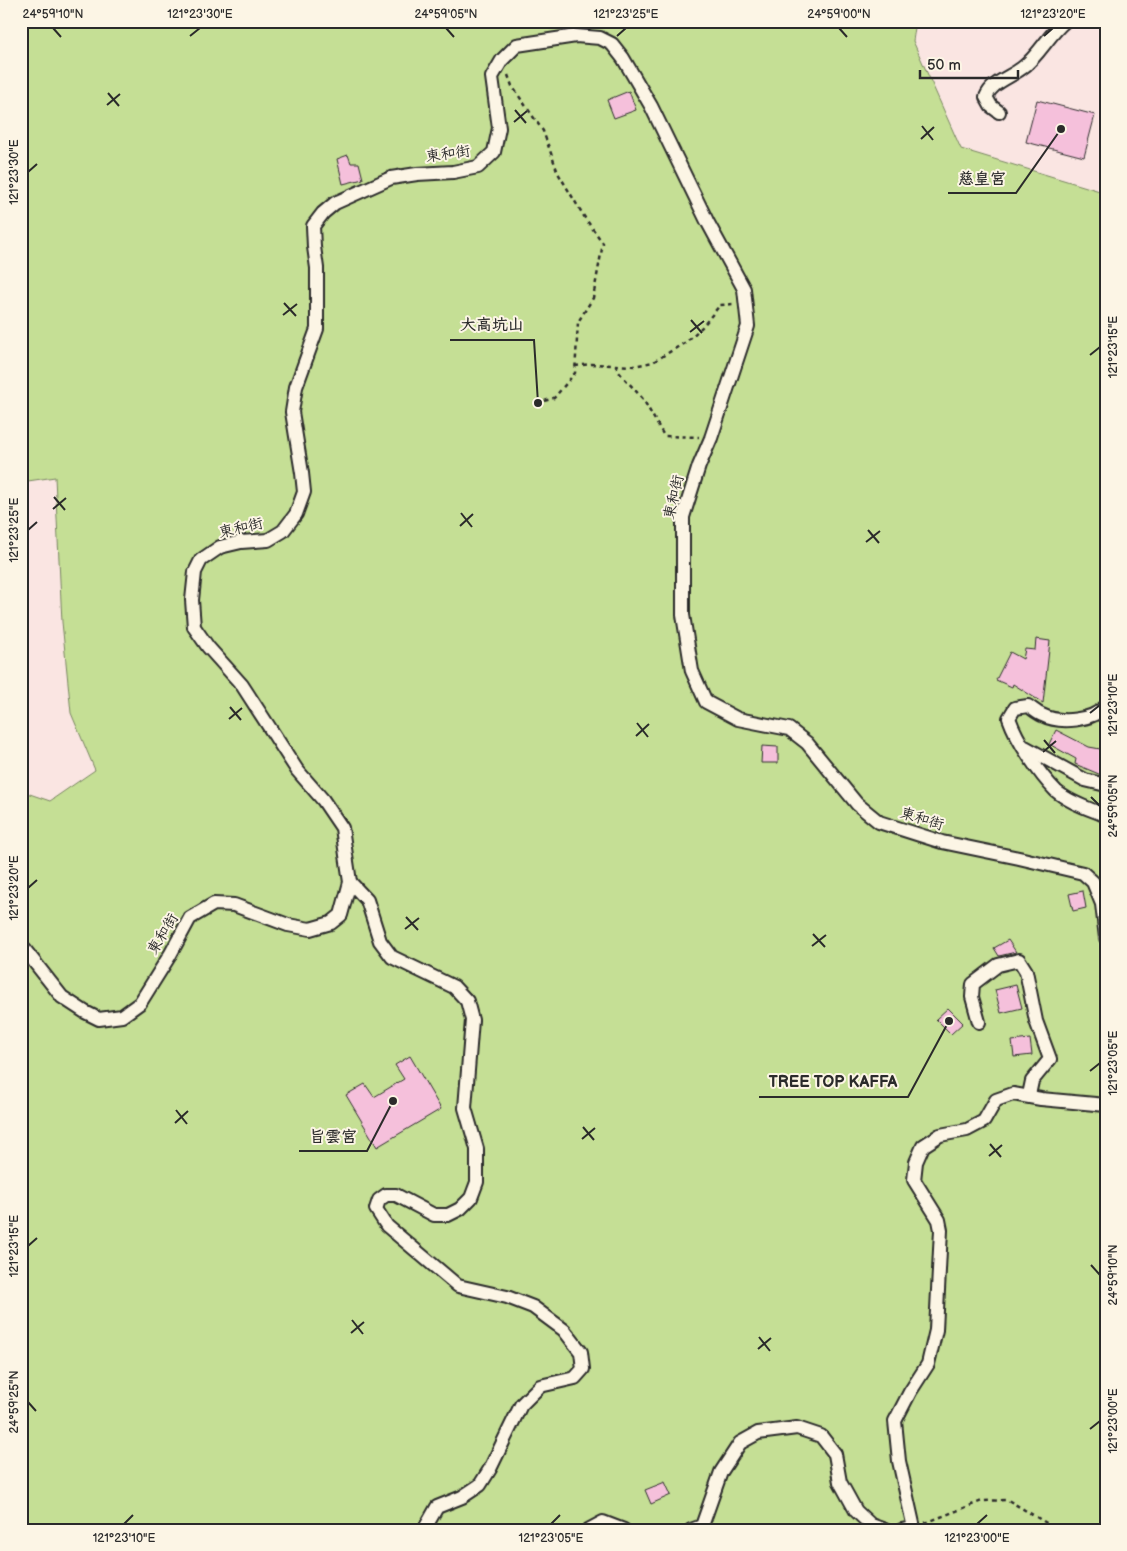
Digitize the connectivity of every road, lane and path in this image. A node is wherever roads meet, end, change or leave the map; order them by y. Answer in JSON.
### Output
{"nodes":[{"id":1,"x":1065,"y":21,"type":"edge"},
{"id":2,"x":502,"y":60,"type":"junction"},
{"id":3,"x":999,"y":112,"type":"dead end"},
{"id":4,"x":745,"y":302,"type":"junction"},
{"id":5,"x":616,"y":365,"type":"junction"},
{"id":6,"x":575,"y":366,"type":"junction"},
{"id":7,"x":538,"y":403,"type":"dead end"},
{"id":8,"x":711,"y":438,"type":"junction"},
{"id":9,"x":1106,"y":706,"type":"edge"},
{"id":10,"x":1022,"y":746,"type":"junction"},
{"id":11,"x":1106,"y":785,"type":"edge"},
{"id":12,"x":1106,"y":813,"type":"edge"},
{"id":13,"x":350,"y":882,"type":"junction"},
{"id":14,"x":1106,"y":938,"type":"edge"},
{"id":15,"x":21,"y":945,"type":"edge"},
{"id":16,"x":979,"y":1022,"type":"dead end"},
{"id":17,"x":1029,"y":1095,"type":"junction"},
{"id":18,"x":1106,"y":1105,"type":"edge"},
{"id":19,"x":908,"y":1529,"type":"edge"},
{"id":20,"x":424,"y":1530,"type":"edge"},
{"id":21,"x":588,"y":1530,"type":"edge"},
{"id":22,"x":624,"y":1530,"type":"edge"},
{"id":23,"x":691,"y":1530,"type":"edge"},
{"id":24,"x":885,"y":1530,"type":"edge"},
{"id":25,"x":1058,"y":1530,"type":"edge"}],
"edges":[{"from":1,"to":3,"type":"street"},
{"from":2,"to":4,"type":"street","name":"東和街"},
{"from":2,"to":6,"type":"path"},
{"from":2,"to":13,"type":"street","name":"東和街"},
{"from":4,"to":5,"type":"path"},
{"from":4,"to":8,"type":"street","name":"東和街"},
{"from":5,"to":6,"type":"path"},
{"from":5,"to":8,"type":"path"},
{"from":6,"to":7,"type":"path"},
{"from":8,"to":14,"type":"street","name":"東和街"},
{"from":9,"to":10,"type":"street"},
{"from":10,"to":11,"type":"street"},
{"from":10,"to":12,"type":"street"},
{"from":13,"to":15,"type":"street","name":"東和街"},
{"from":13,"to":20,"type":"street"},
{"from":16,"to":17,"type":"street"},
{"from":17,"to":18,"type":"street"},
{"from":17,"to":19,"type":"street"},
{"from":19,"to":25,"type":"path"},
{"from":21,"to":22,"type":"street"},
{"from":23,"to":24,"type":"street"}]}
